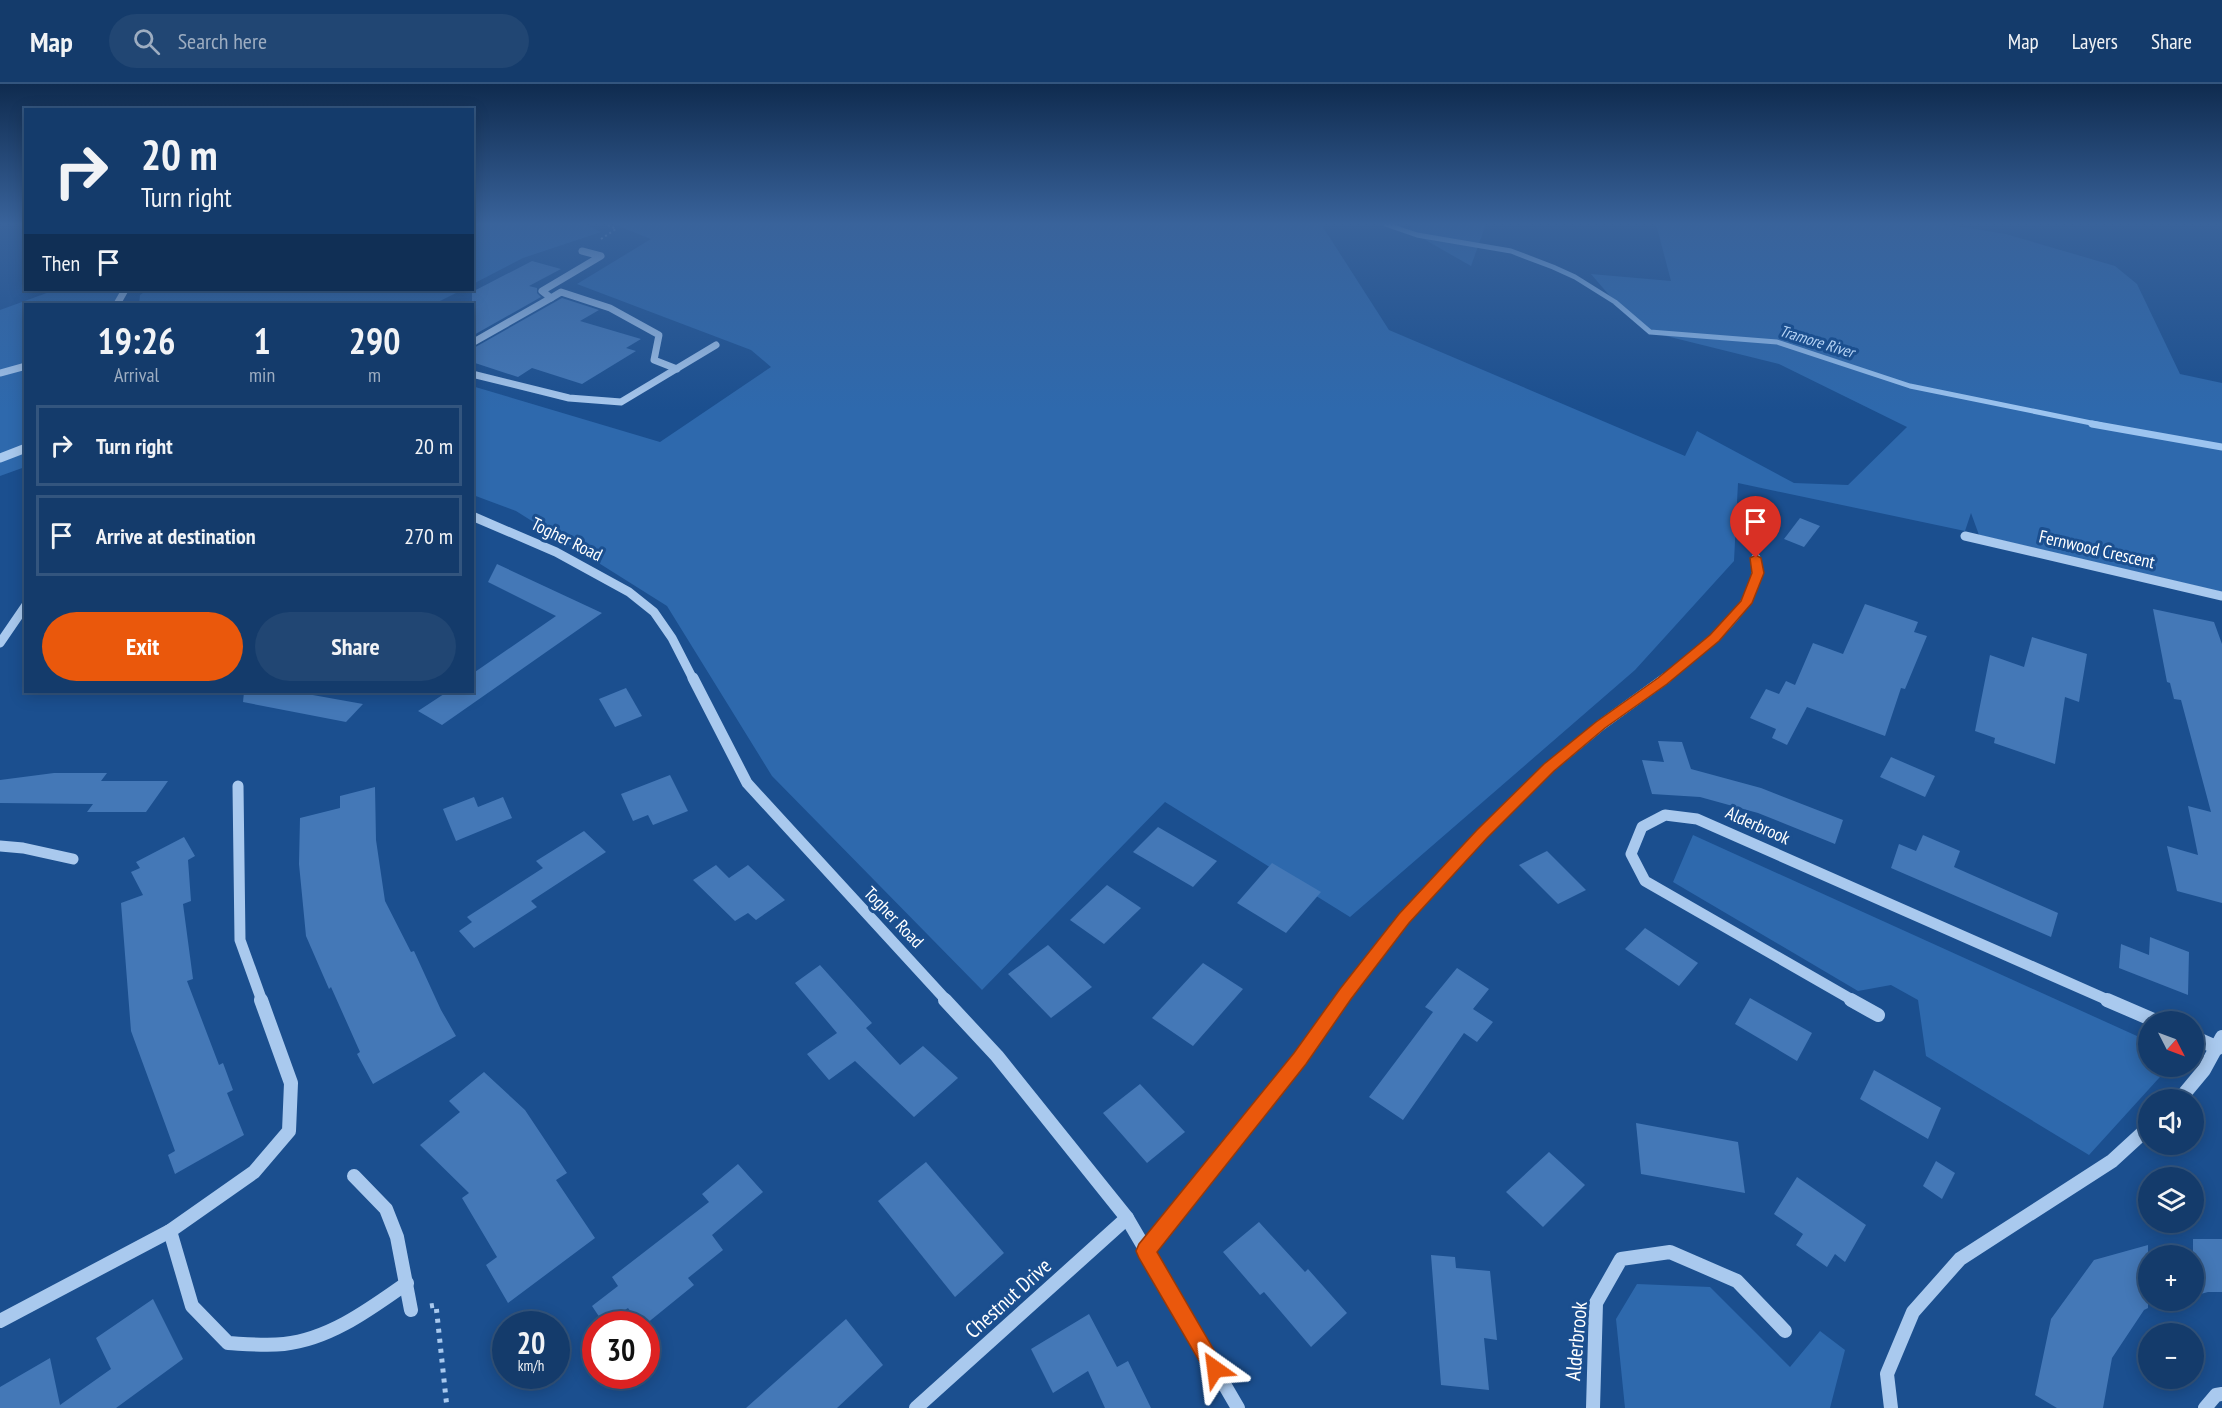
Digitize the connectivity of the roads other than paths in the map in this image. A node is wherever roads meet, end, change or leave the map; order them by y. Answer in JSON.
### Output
{"nodes":[{"id":1,"x":551,"y":286,"type":"edge"},
{"id":2,"x":551,"y":298,"type":"junction"},
{"id":3,"x":474,"y":342,"type":"edge"},
{"id":4,"x":716,"y":345,"type":"dead end"},
{"id":5,"x":24,"y":367,"type":"edge"},
{"id":6,"x":677,"y":369,"type":"junction"},
{"id":7,"x":0,"y":373,"type":"edge"},
{"id":8,"x":474,"y":374,"type":"edge"},
{"id":9,"x":24,"y":449,"type":"edge"},
{"id":10,"x":0,"y":458,"type":"edge"},
{"id":11,"x":474,"y":517,"type":"edge"},
{"id":12,"x":1965,"y":536,"type":"dead end"},
{"id":13,"x":1756,"y":558,"type":"dead end"},
{"id":14,"x":2222,"y":596,"type":"edge"},
{"id":15,"x":24,"y":607,"type":"edge"},
{"id":16,"x":0,"y":644,"type":"edge"},
{"id":17,"x":238,"y":786,"type":"dead end"},
{"id":18,"x":0,"y":846,"type":"edge"},
{"id":19,"x":73,"y":859,"type":"dead end"},
{"id":20,"x":2138,"y":1013,"type":"edge"},
{"id":21,"x":1878,"y":1015,"type":"dead end"},
{"id":22,"x":2204,"y":1039,"type":"edge"},
{"id":23,"x":2220,"y":1042,"type":"edge"},
{"id":24,"x":2191,"y":1089,"type":"edge"},
{"id":25,"x":2138,"y":1137,"type":"edge"},
{"id":26,"x":354,"y":1176,"type":"dead end"},
{"id":27,"x":1127,"y":1218,"type":"junction"},
{"id":28,"x":170,"y":1231,"type":"junction"},
{"id":29,"x":1146,"y":1251,"type":"junction"},
{"id":30,"x":407,"y":1283,"type":"junction"},
{"id":31,"x":411,"y":1310,"type":"road end"},
{"id":32,"x":0,"y":1321,"type":"edge"},
{"id":33,"x":1785,"y":1331,"type":"dead end"},
{"id":34,"x":2222,"y":1394,"type":"edge"},
{"id":35,"x":916,"y":1408,"type":"edge"},
{"id":36,"x":1238,"y":1408,"type":"edge"},
{"id":37,"x":1593,"y":1408,"type":"edge"},
{"id":38,"x":1891,"y":1408,"type":"edge"},
{"id":39,"x":2205,"y":1408,"type":"edge"}],
"edges":[{"from":1,"to":2,"type":"street"},
{"from":2,"to":3,"type":"street"},
{"from":2,"to":6,"type":"street"},
{"from":4,"to":6,"type":"street"},
{"from":5,"to":7,"type":"street"},
{"from":6,"to":8,"type":"street"},
{"from":9,"to":10,"type":"street"},
{"from":11,"to":27,"type":"street","name":"Togher Road"},
{"from":12,"to":14,"type":"street","name":"Fernwood Crescent"},
{"from":13,"to":29,"type":"street"},
{"from":15,"to":16,"type":"street"},
{"from":17,"to":28,"type":"street"},
{"from":18,"to":19,"type":"street"},
{"from":20,"to":21,"type":"street","name":"Alderbrook"},
{"from":22,"to":23,"type":"street"},
{"from":23,"to":24,"type":"street"},
{"from":25,"to":38,"type":"street"},
{"from":26,"to":30,"type":"street"},
{"from":27,"to":29,"type":"street","name":"Togher Road"},
{"from":27,"to":35,"type":"street","name":"Chestnut Drive"},
{"from":28,"to":30,"type":"street"},
{"from":28,"to":32,"type":"street"},
{"from":29,"to":36,"type":"street","name":"Togher Road"},
{"from":30,"to":31,"type":"street"},
{"from":33,"to":37,"type":"street","name":"Alderbrook"},
{"from":34,"to":39,"type":"street"}]}
